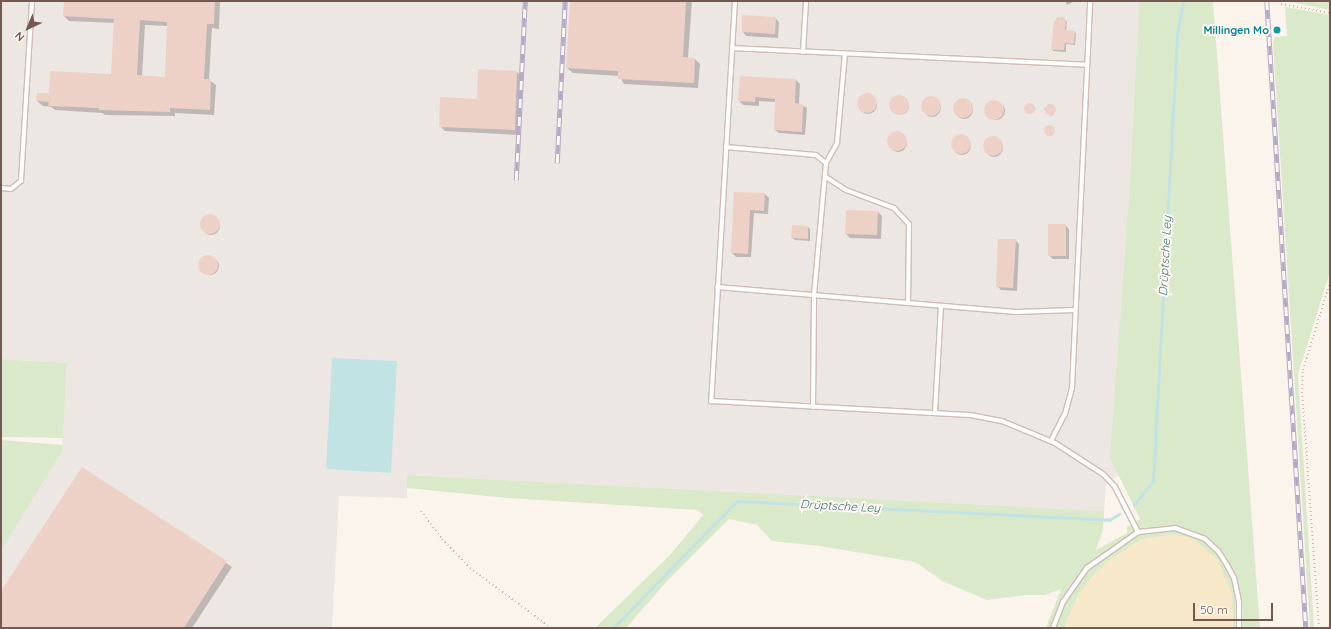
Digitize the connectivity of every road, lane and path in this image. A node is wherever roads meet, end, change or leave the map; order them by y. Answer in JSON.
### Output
{"nodes":[{"id":1,"x":32,"y":1,"type":"edge"},
{"id":2,"x":735,"y":1,"type":"edge"},
{"id":3,"x":806,"y":1,"type":"edge"},
{"id":4,"x":1090,"y":1,"type":"edge"},
{"id":5,"x":1281,"y":4,"type":"dead end"},
{"id":6,"x":1330,"y":13,"type":"edge"},
{"id":7,"x":732,"y":48,"type":"junction"},
{"id":8,"x":803,"y":52,"type":"junction"},
{"id":9,"x":845,"y":54,"type":"junction"},
{"id":10,"x":1086,"y":65,"type":"junction"},
{"id":11,"x":726,"y":147,"type":"junction"},
{"id":12,"x":826,"y":163,"type":"junction"},
{"id":13,"x":826,"y":177,"type":"junction"},
{"id":14,"x":1,"y":188,"type":"edge"},
{"id":15,"x":1330,"y":282,"type":"edge"},
{"id":16,"x":718,"y":287,"type":"junction"},
{"id":17,"x":814,"y":295,"type":"junction"},
{"id":18,"x":908,"y":303,"type":"junction"},
{"id":19,"x":941,"y":306,"type":"junction"},
{"id":20,"x":1074,"y":310,"type":"junction"},
{"id":21,"x":813,"y":407,"type":"junction"},
{"id":22,"x":935,"y":413,"type":"junction"},
{"id":23,"x":1051,"y":441,"type":"junction"},
{"id":24,"x":421,"y":511,"type":"dead end"},
{"id":25,"x":1138,"y":532,"type":"junction"},
{"id":26,"x":551,"y":628,"type":"edge"},
{"id":27,"x":1053,"y":628,"type":"edge"},
{"id":28,"x":1239,"y":628,"type":"edge"},
{"id":29,"x":1319,"y":628,"type":"edge"}],
"edges":[{"from":1,"to":14,"type":"lane"},
{"from":2,"to":7,"type":"lane"},
{"from":3,"to":8,"type":"lane"},
{"from":4,"to":10,"type":"lane"},
{"from":5,"to":6,"type":"path"},
{"from":7,"to":8,"type":"lane"},
{"from":7,"to":11,"type":"lane"},
{"from":8,"to":9,"type":"lane"},
{"from":9,"to":10,"type":"lane"},
{"from":9,"to":12,"type":"lane"},
{"from":10,"to":20,"type":"lane"},
{"from":11,"to":12,"type":"lane"},
{"from":11,"to":16,"type":"lane"},
{"from":12,"to":13,"type":"lane"},
{"from":13,"to":17,"type":"lane"},
{"from":13,"to":18,"type":"lane"},
{"from":15,"to":29,"type":"path"},
{"from":16,"to":17,"type":"lane"},
{"from":16,"to":21,"type":"lane"},
{"from":17,"to":18,"type":"lane"},
{"from":17,"to":21,"type":"lane"},
{"from":18,"to":19,"type":"lane"},
{"from":19,"to":20,"type":"lane"},
{"from":19,"to":22,"type":"lane"},
{"from":20,"to":23,"type":"lane"},
{"from":21,"to":22,"type":"lane"},
{"from":22,"to":23,"type":"lane"},
{"from":23,"to":25,"type":"lane"},
{"from":24,"to":26,"type":"path"},
{"from":25,"to":27,"type":"lane"},
{"from":25,"to":28,"type":"lane"}]}
